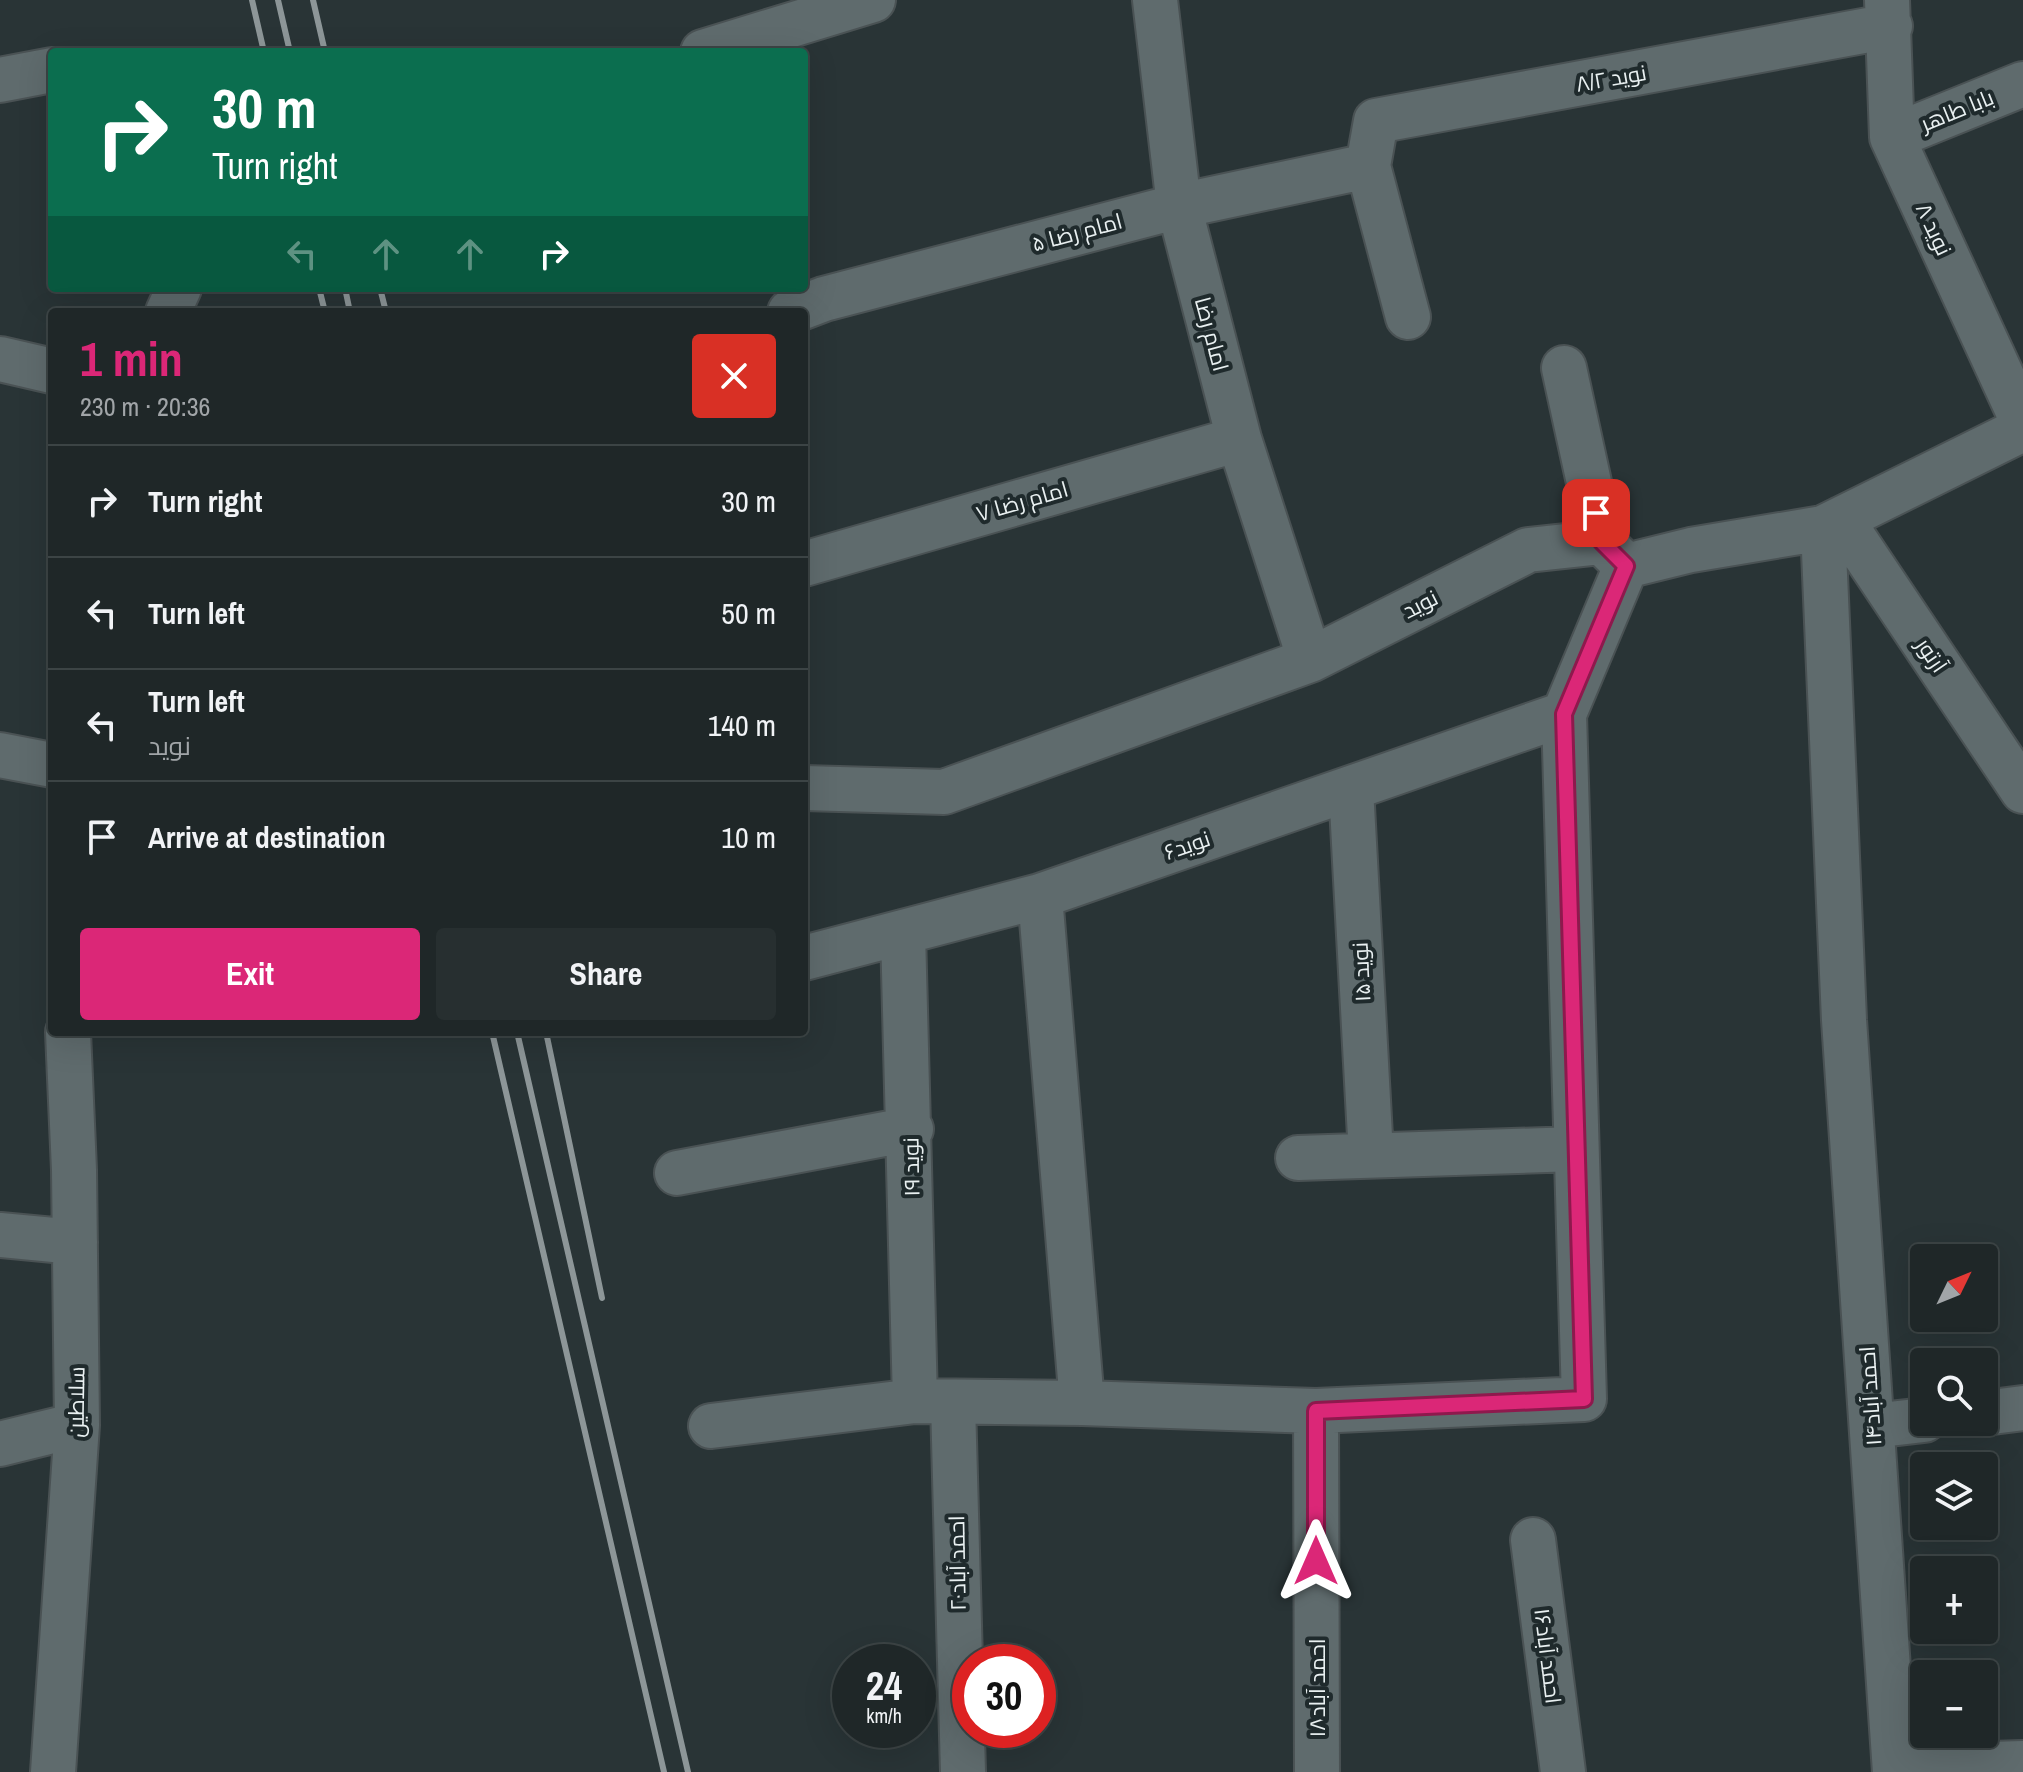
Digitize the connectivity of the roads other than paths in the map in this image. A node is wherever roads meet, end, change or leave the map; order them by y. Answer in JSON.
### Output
{"nodes":[{"id":1,"x":873,"y":0,"type":"edge"},
{"id":2,"x":1155,"y":0,"type":"edge"},
{"id":3,"x":1889,"y":13,"type":"edge"},
{"id":4,"x":716,"y":48,"type":"edge"},
{"id":5,"x":48,"y":71,"type":"edge"},
{"id":6,"x":0,"y":80,"type":"edge"},
{"id":7,"x":2023,"y":84,"type":"edge"},
{"id":8,"x":1892,"y":137,"type":"junction"},
{"id":9,"x":1368,"y":166,"type":"junction"},
{"id":10,"x":1179,"y":206,"type":"junction"},
{"id":11,"x":800,"y":308,"type":"edge"},
{"id":12,"x":1408,"y":317,"type":"dead end"},
{"id":13,"x":0,"y":359,"type":"edge"},
{"id":14,"x":1564,"y":368,"type":"dead end"},
{"id":15,"x":48,"y":370,"type":"edge"},
{"id":16,"x":2023,"y":422,"type":"edge"},
{"id":17,"x":2023,"y":429,"type":"edge"},
{"id":18,"x":1239,"y":439,"type":"junction"},
{"id":19,"x":1832,"y":524,"type":"junction"},
{"id":20,"x":1614,"y":554,"type":"junction"},
{"id":21,"x":808,"y":563,"type":"edge"},
{"id":22,"x":1310,"y":660,"type":"junction"},
{"id":23,"x":1564,"y":714,"type":"junction"},
{"id":24,"x":0,"y":755,"type":"edge"},
{"id":25,"x":48,"y":764,"type":"edge"},
{"id":26,"x":808,"y":788,"type":"edge"},
{"id":27,"x":1351,"y":788,"type":"junction"},
{"id":28,"x":2023,"y":791,"type":"edge"},
{"id":29,"x":1040,"y":896,"type":"junction"},
{"id":30,"x":903,"y":932,"type":"junction"},
{"id":31,"x":808,"y":957,"type":"edge"},
{"id":32,"x":68,"y":1036,"type":"edge"},
{"id":33,"x":911,"y":1129,"type":"junction"},
{"id":34,"x":1576,"y":1149,"type":"junction"},
{"id":35,"x":1371,"y":1155,"type":"junction"},
{"id":36,"x":1298,"y":1158,"type":"dead end"},
{"id":37,"x":677,"y":1173,"type":"dead end"},
{"id":38,"x":0,"y":1235,"type":"edge"},
{"id":39,"x":75,"y":1242,"type":"junction"},
{"id":40,"x":934,"y":1402,"type":"junction"},
{"id":41,"x":1082,"y":1403,"type":"junction"},
{"id":42,"x":2023,"y":1408,"type":"edge"},
{"id":43,"x":1316,"y":1411,"type":"junction"},
{"id":44,"x":1998,"y":1411,"type":"edge"},
{"id":45,"x":1910,"y":1422,"type":"edge"},
{"id":46,"x":77,"y":1425,"type":"junction"},
{"id":47,"x":711,"y":1426,"type":"dead end"},
{"id":48,"x":1872,"y":1426,"type":"junction"},
{"id":49,"x":0,"y":1444,"type":"edge"},
{"id":50,"x":1533,"y":1540,"type":"dead end"},
{"id":51,"x":2023,"y":1763,"type":"edge"},
{"id":52,"x":1895,"y":1769,"type":"edge"},
{"id":53,"x":53,"y":1772,"type":"edge"},
{"id":54,"x":963,"y":1772,"type":"edge"},
{"id":55,"x":1317,"y":1772,"type":"edge"},
{"id":56,"x":1563,"y":1772,"type":"edge"}],
"edges":[{"from":1,"to":4,"type":"street"},
{"from":2,"to":10,"type":"street","name":"امام رضا"},
{"from":3,"to":8,"type":"street","name":"نوید ۸"},
{"from":3,"to":9,"type":"street","name":"نوید ۸/۲"},
{"from":5,"to":6,"type":"street"},
{"from":7,"to":8,"type":"street","name":"بابا طاهر"},
{"from":8,"to":16,"type":"street","name":"نوید ۸"},
{"from":9,"to":10,"type":"street","name":"امام رضا ۵"},
{"from":9,"to":12,"type":"street"},
{"from":10,"to":11,"type":"street","name":"امام رضا ۵"},
{"from":10,"to":18,"type":"street","name":"امام رضا"},
{"from":13,"to":15,"type":"street"},
{"from":14,"to":20,"type":"street"},
{"from":17,"to":19,"type":"street","name":"نوید"},
{"from":18,"to":21,"type":"street","name":"امام رضا ۷"},
{"from":18,"to":22,"type":"street","name":"امام رضا"},
{"from":19,"to":20,"type":"street","name":"نوید"},
{"from":19,"to":28,"type":"street","name":"آرتور"},
{"from":19,"to":48,"type":"street","name":"احمد آباد۱۴"},
{"from":20,"to":22,"type":"street","name":"نوید"},
{"from":20,"to":23,"type":"street"},
{"from":22,"to":26,"type":"street","name":"نوید"},
{"from":23,"to":27,"type":"street","name":"نوید۶"},
{"from":23,"to":34,"type":"street"},
{"from":24,"to":25,"type":"street"},
{"from":27,"to":29,"type":"street","name":"نوید۶"},
{"from":27,"to":35,"type":"street","name":"نوید ۱۵"},
{"from":29,"to":30,"type":"street","name":"نوید۶"},
{"from":29,"to":41,"type":"street"},
{"from":30,"to":31,"type":"street","name":"نوید۶"},
{"from":30,"to":33,"type":"street","name":"نوید ۱۹"},
{"from":32,"to":39,"type":"street","name":"سلاطین"},
{"from":33,"to":37,"type":"street"},
{"from":33,"to":40,"type":"street","name":"نوید ۱۹"},
{"from":34,"to":35,"type":"street"},
{"from":34,"to":43,"type":"street"},
{"from":35,"to":36,"type":"street"},
{"from":38,"to":39,"type":"street"},
{"from":39,"to":46,"type":"street","name":"سلاطین"},
{"from":40,"to":41,"type":"street"},
{"from":40,"to":47,"type":"street"},
{"from":40,"to":54,"type":"street","name":"احمد آباد۲۰"},
{"from":41,"to":43,"type":"street"},
{"from":42,"to":44,"type":"street"},
{"from":43,"to":55,"type":"street","name":"احمد آباد۱۸"},
{"from":45,"to":48,"type":"street"},
{"from":46,"to":49,"type":"street"},
{"from":46,"to":53,"type":"street","name":"سلاطین"},
{"from":48,"to":52,"type":"street","name":"احمد آباد۱۴"},
{"from":50,"to":56,"type":"street","name":"احمد آباد۱۶"},
{"from":51,"to":52,"type":"street"}]}
